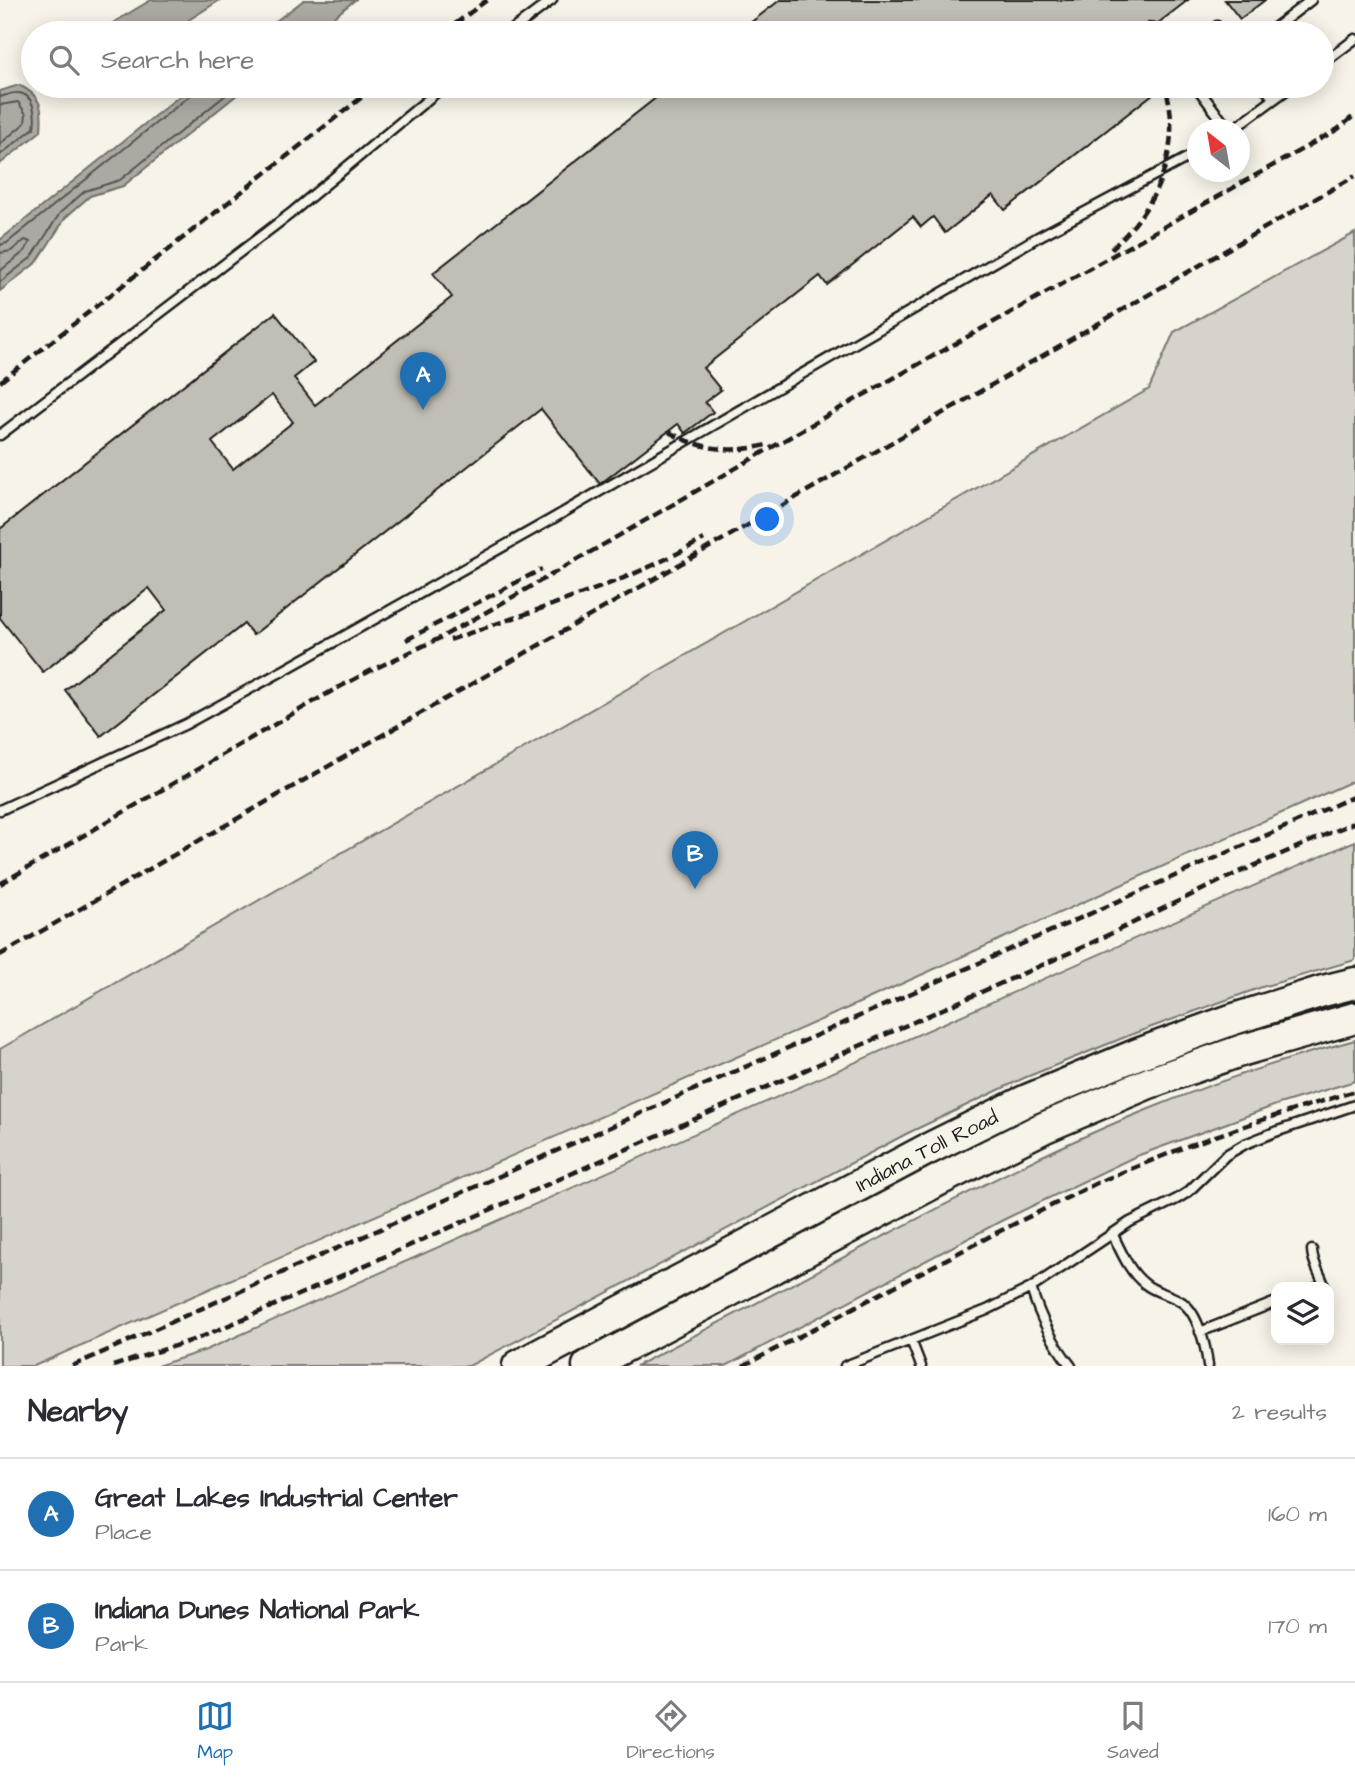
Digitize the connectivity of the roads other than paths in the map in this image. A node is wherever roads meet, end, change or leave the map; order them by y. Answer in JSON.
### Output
{"nodes":[{"id":1,"x":552,"y":0,"type":"edge"},
{"id":2,"x":1311,"y":0,"type":"edge"},
{"id":3,"x":524,"y":21,"type":"edge"},
{"id":4,"x":1284,"y":21,"type":"edge"},
{"id":5,"x":1355,"y":39,"type":"edge"},
{"id":6,"x":1334,"y":55,"type":"edge"},
{"id":7,"x":430,"y":98,"type":"edge"},
{"id":8,"x":1205,"y":98,"type":"edge"},
{"id":9,"x":1274,"y":99,"type":"edge"},
{"id":10,"x":1222,"y":119,"type":"edge"},
{"id":11,"x":1246,"y":119,"type":"edge"},
{"id":12,"x":1187,"y":158,"type":"edge"},
{"id":13,"x":0,"y":435,"type":"edge"},
{"id":14,"x":0,"y":810,"type":"edge"},
{"id":15,"x":1355,"y":983,"type":"edge"},
{"id":16,"x":1355,"y":1018,"type":"edge"},
{"id":17,"x":1355,"y":1105,"type":"edge"},
{"id":18,"x":878,"y":1194,"type":"junction"},
{"id":19,"x":1112,"y":1233,"type":"junction"},
{"id":20,"x":1312,"y":1250,"type":"dead end"},
{"id":21,"x":1323,"y":1282,"type":"edge"},
{"id":22,"x":1031,"y":1288,"type":"junction"},
{"id":23,"x":1271,"y":1304,"type":"edge"},
{"id":24,"x":1200,"y":1332,"type":"junction"},
{"id":25,"x":911,"y":1340,"type":"junction"},
{"id":26,"x":517,"y":1366,"type":"edge"},
{"id":27,"x":588,"y":1366,"type":"edge"},
{"id":28,"x":845,"y":1366,"type":"edge"},
{"id":29,"x":921,"y":1366,"type":"edge"},
{"id":30,"x":1071,"y":1366,"type":"edge"},
{"id":31,"x":1208,"y":1366,"type":"edge"}],
"edges":[{"from":1,"to":3,"type":"lane"},
{"from":2,"to":4,"type":"lane"},
{"from":5,"to":6,"type":"lane"},
{"from":7,"to":13,"type":"lane"},
{"from":8,"to":10,"type":"lane"},
{"from":9,"to":11,"type":"lane"},
{"from":12,"to":14,"type":"lane"},
{"from":15,"to":18,"type":"highway","name":"Indiana Toll Road"},
{"from":16,"to":18,"type":"highway","name":"Indiana Toll Road"},
{"from":17,"to":19,"type":"lane"},
{"from":18,"to":26,"type":"highway","name":"Indiana Toll Road"},
{"from":18,"to":27,"type":"highway","name":"Indiana Toll Road"},
{"from":19,"to":22,"type":"lane"},
{"from":19,"to":24,"type":"lane"},
{"from":20,"to":21,"type":"lane"},
{"from":22,"to":25,"type":"lane"},
{"from":22,"to":30,"type":"lane"},
{"from":23,"to":24,"type":"lane"},
{"from":24,"to":31,"type":"lane"},
{"from":25,"to":28,"type":"lane"},
{"from":25,"to":29,"type":"lane"}]}
